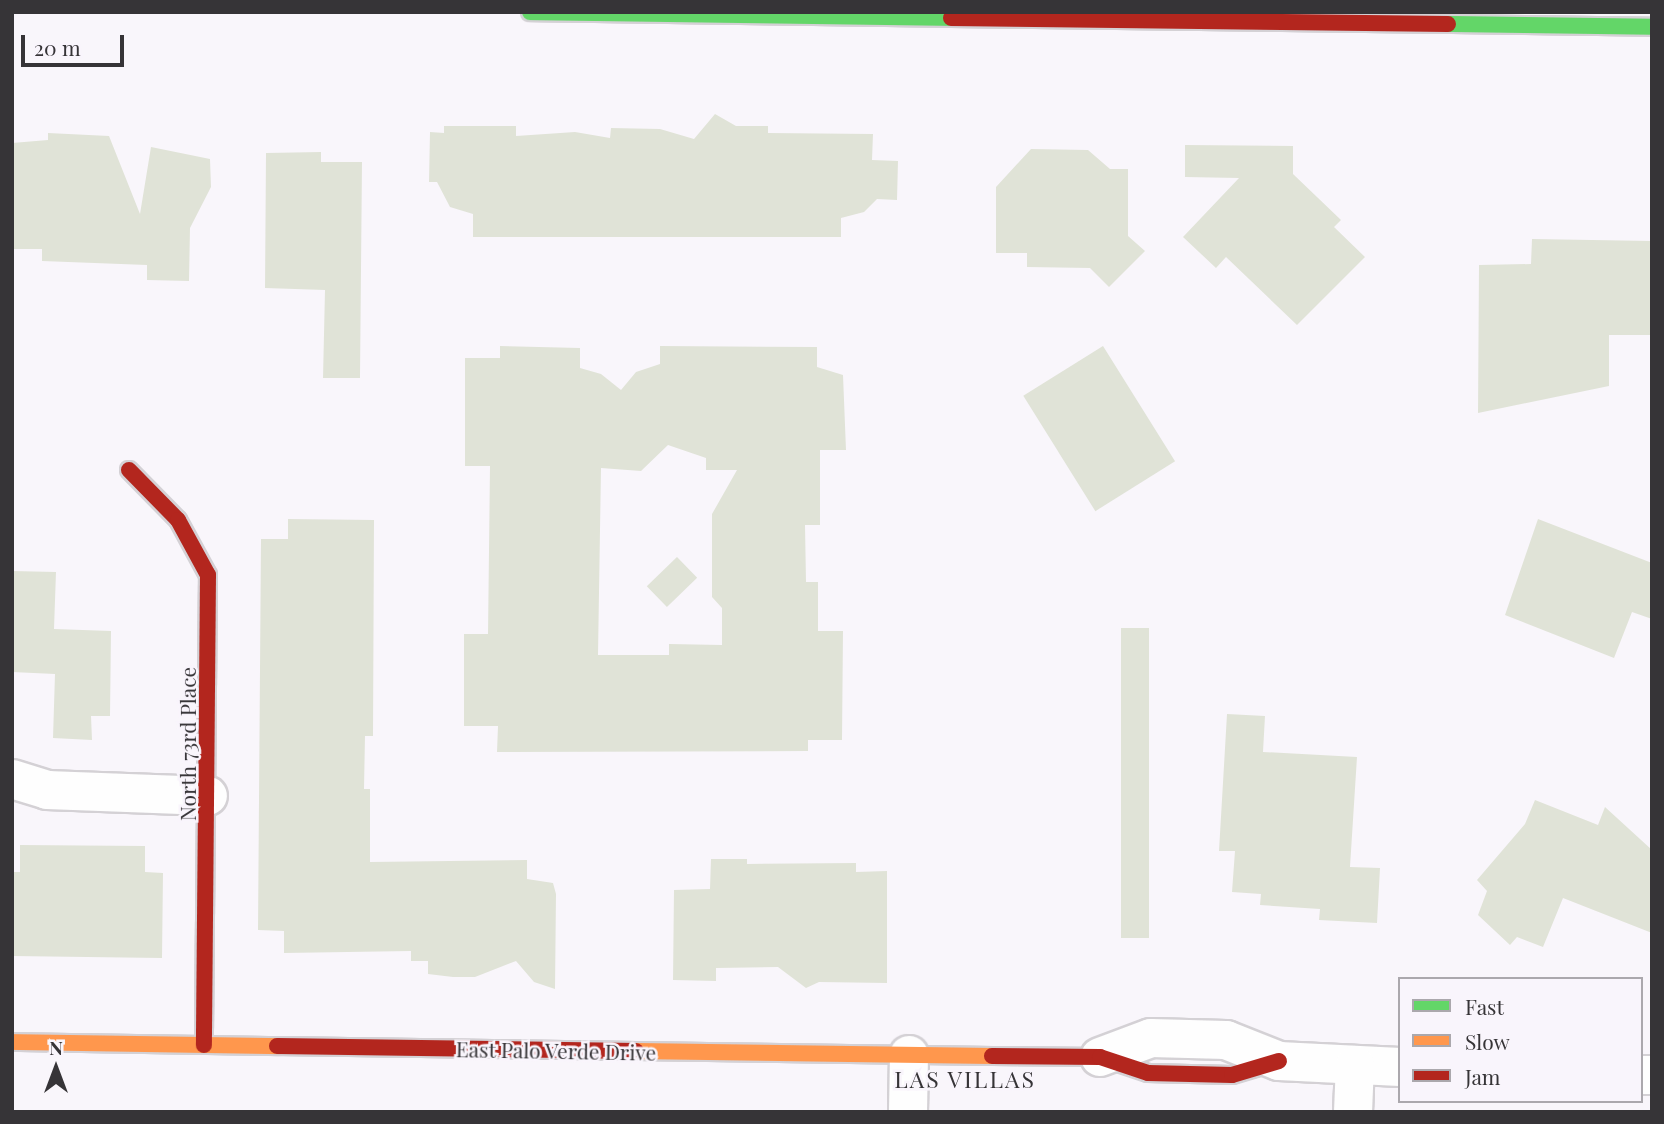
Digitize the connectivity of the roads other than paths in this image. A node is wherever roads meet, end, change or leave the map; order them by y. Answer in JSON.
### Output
{"nodes":[{"id":1,"x":530,"y":12,"type":"edge"},
{"id":2,"x":1652,"y":27,"type":"edge"},
{"id":3,"x":129,"y":470,"type":"dead end"},
{"id":4,"x":12,"y":779,"type":"edge"},
{"id":5,"x":208,"y":796,"type":"junction"},
{"id":6,"x":12,"y":1042,"type":"edge"},
{"id":7,"x":204,"y":1045,"type":"junction"},
{"id":8,"x":909,"y":1055,"type":"junction"},
{"id":9,"x":1100,"y":1057,"type":"joint"},
{"id":10,"x":1355,"y":1065,"type":"junction"},
{"id":11,"x":1398,"y":1067,"type":"edge"},
{"id":12,"x":908,"y":1112,"type":"edge"},
{"id":13,"x":1353,"y":1112,"type":"edge"}],
"edges":[{"from":1,"to":2,"type":"street"},
{"from":3,"to":5,"type":"street","name":"North 73rd Place"},
{"from":4,"to":5,"type":"street"},
{"from":5,"to":7,"type":"street","name":"North 73rd Place"},
{"from":6,"to":7,"type":"street","name":"East Palo Verde Drive"},
{"from":7,"to":8,"type":"street","name":"East Palo Verde Drive"},
{"from":8,"to":9,"type":"street","name":"East Palo Verde Drive"},
{"from":8,"to":12,"type":"street"},
{"from":9,"to":10,"type":"street","name":"East Palo Verde Drive"},
{"from":10,"to":11,"type":"street","name":"East Palo Verde Drive"},
{"from":10,"to":13,"type":"street"}]}
